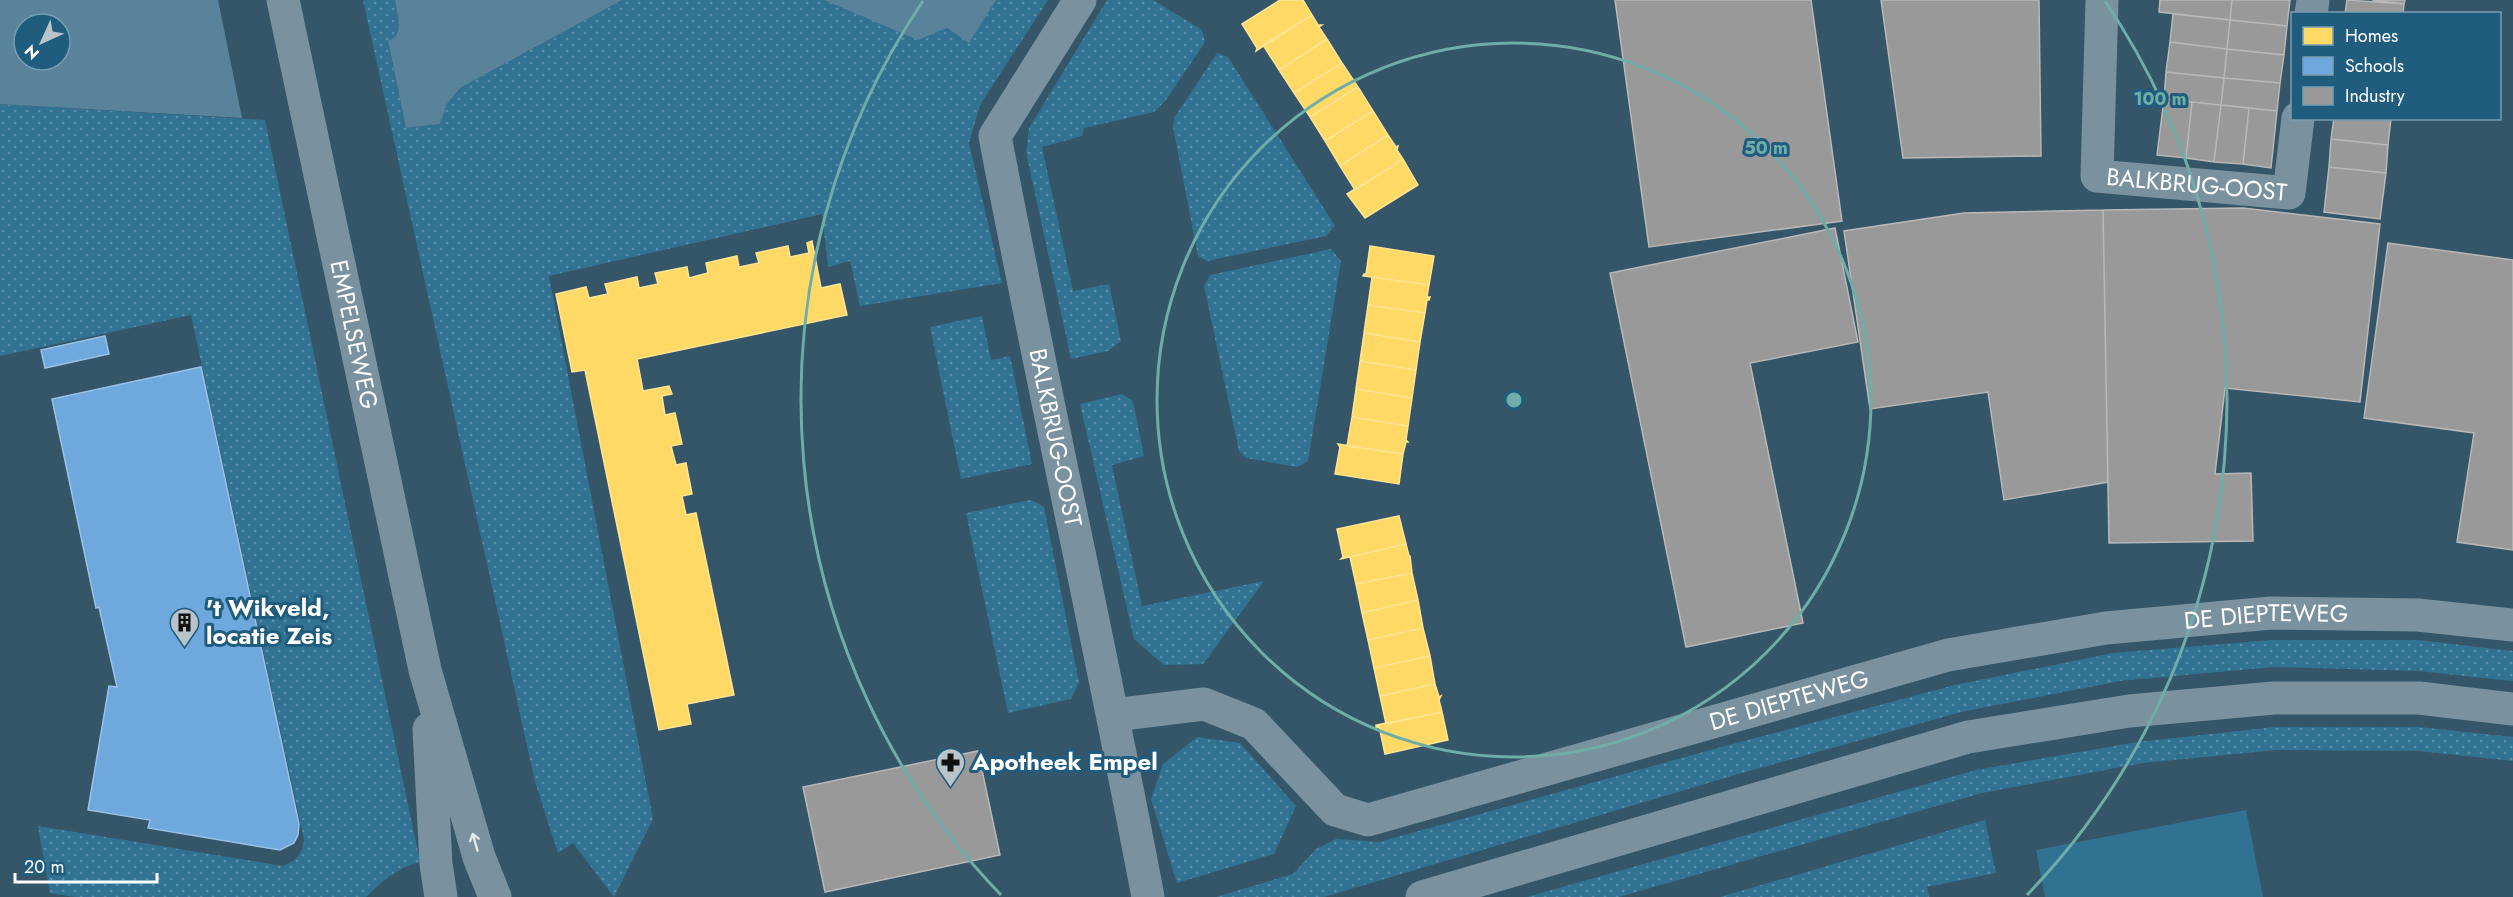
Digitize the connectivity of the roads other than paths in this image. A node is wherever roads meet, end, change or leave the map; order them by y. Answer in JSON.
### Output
{"nodes":[{"id":1,"x":283,"y":0,"type":"edge"},
{"id":2,"x":1080,"y":0,"type":"edge"},
{"id":3,"x":2102,"y":0,"type":"edge"},
{"id":4,"x":2298,"y":120,"type":"edge"},
{"id":5,"x":2513,"y":625,"type":"edge"},
{"id":6,"x":425,"y":670,"type":"junction"},
{"id":7,"x":2513,"y":710,"type":"edge"},
{"id":8,"x":1114,"y":715,"type":"junction"},
{"id":9,"x":441,"y":897,"type":"edge"},
{"id":10,"x":495,"y":897,"type":"edge"},
{"id":11,"x":1148,"y":897,"type":"edge"},
{"id":12,"x":1422,"y":897,"type":"edge"}],
"edges":[{"from":1,"to":6,"type":"street","name":"EMPELSEWEG"},
{"from":2,"to":8,"type":"street","name":"BALKBRUG-OOST"},
{"from":3,"to":4,"type":"street","name":"BALKBRUG-OOST"},
{"from":5,"to":8,"type":"street","name":"DE DIEPTEWEG"},
{"from":6,"to":9,"type":"street","name":"EMPELSEWEG"},
{"from":10,"to":6,"type":"street","name":"EMPELSEWEG","one_way":true},
{"from":7,"to":12,"type":"street"},
{"from":8,"to":11,"type":"street","name":"BALKBRUG-OOST"}]}
